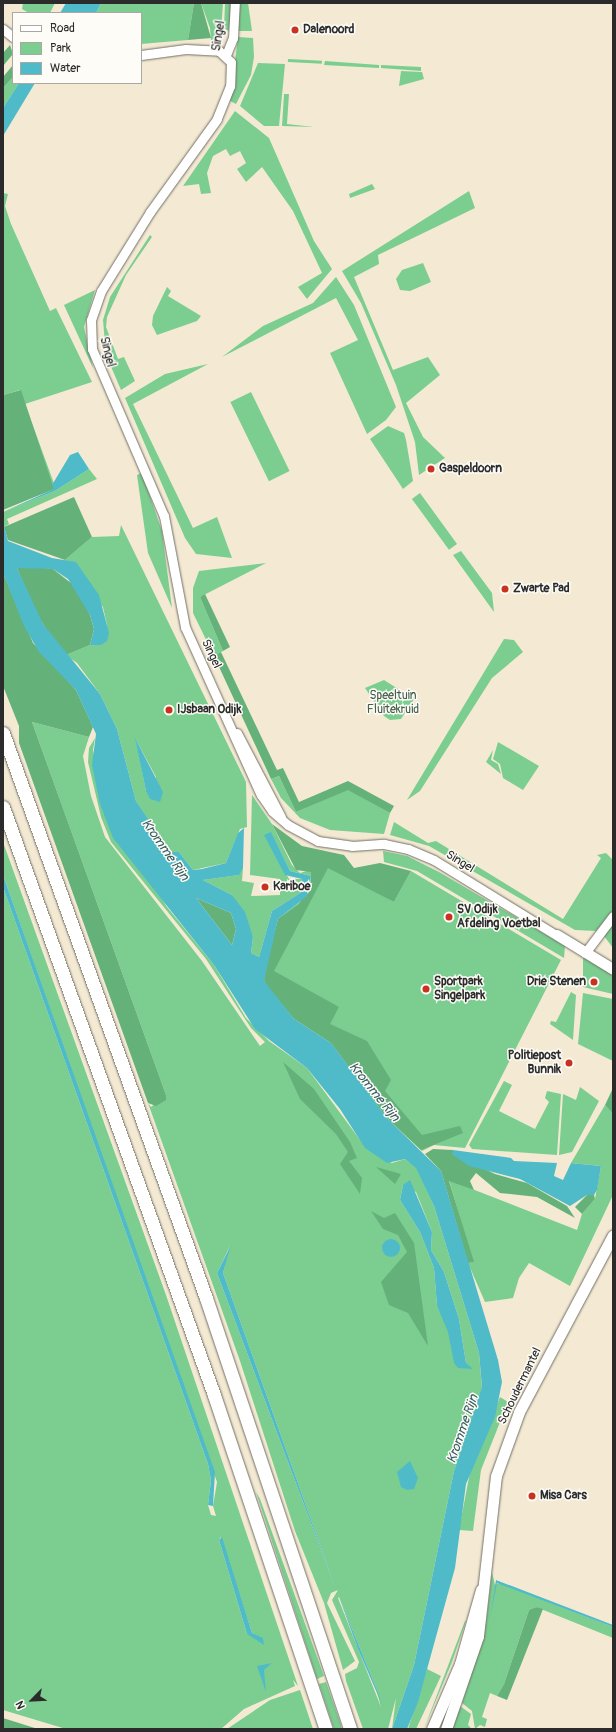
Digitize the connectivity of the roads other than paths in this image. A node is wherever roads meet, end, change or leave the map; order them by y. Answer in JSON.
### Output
{"nodes":[{"id":1,"x":235,"y":3,"type":"edge"},
{"id":2,"x":3,"y":29,"type":"edge"},
{"id":3,"x":12,"y":36,"type":"edge"},
{"id":4,"x":142,"y":55,"type":"edge"},
{"id":5,"x":226,"y":55,"type":"junction"},
{"id":6,"x":3,"y":733,"type":"edge"},
{"id":7,"x":3,"y":807,"type":"edge"},
{"id":8,"x":613,"y":916,"type":"edge"},
{"id":9,"x":586,"y":952,"type":"junction"},
{"id":10,"x":613,"y":969,"type":"edge"},
{"id":11,"x":613,"y":1235,"type":"edge"},
{"id":12,"x":483,"y":1584,"type":"junction"},
{"id":13,"x":326,"y":1729,"type":"edge"},
{"id":14,"x":350,"y":1729,"type":"edge"},
{"id":15,"x":432,"y":1729,"type":"edge"},
{"id":16,"x":446,"y":1729,"type":"edge"}],
"edges":[{"from":1,"to":5,"type":"street","name":"Singel"},
{"from":2,"to":3,"type":"street"},
{"from":4,"to":5,"type":"street"},
{"from":5,"to":9,"type":"street","name":"Singel"},
{"from":6,"to":14,"type":"highway"},
{"from":7,"to":13,"type":"highway"},
{"from":8,"to":9,"type":"street"},
{"from":9,"to":10,"type":"street","name":"Singel"},
{"from":11,"to":12,"type":"main road","name":"Schoudermantel"},
{"from":12,"to":15,"type":"main road","name":"Schoudermantel"},
{"from":12,"to":16,"type":"main road","name":"Schoudermantel"}]}
